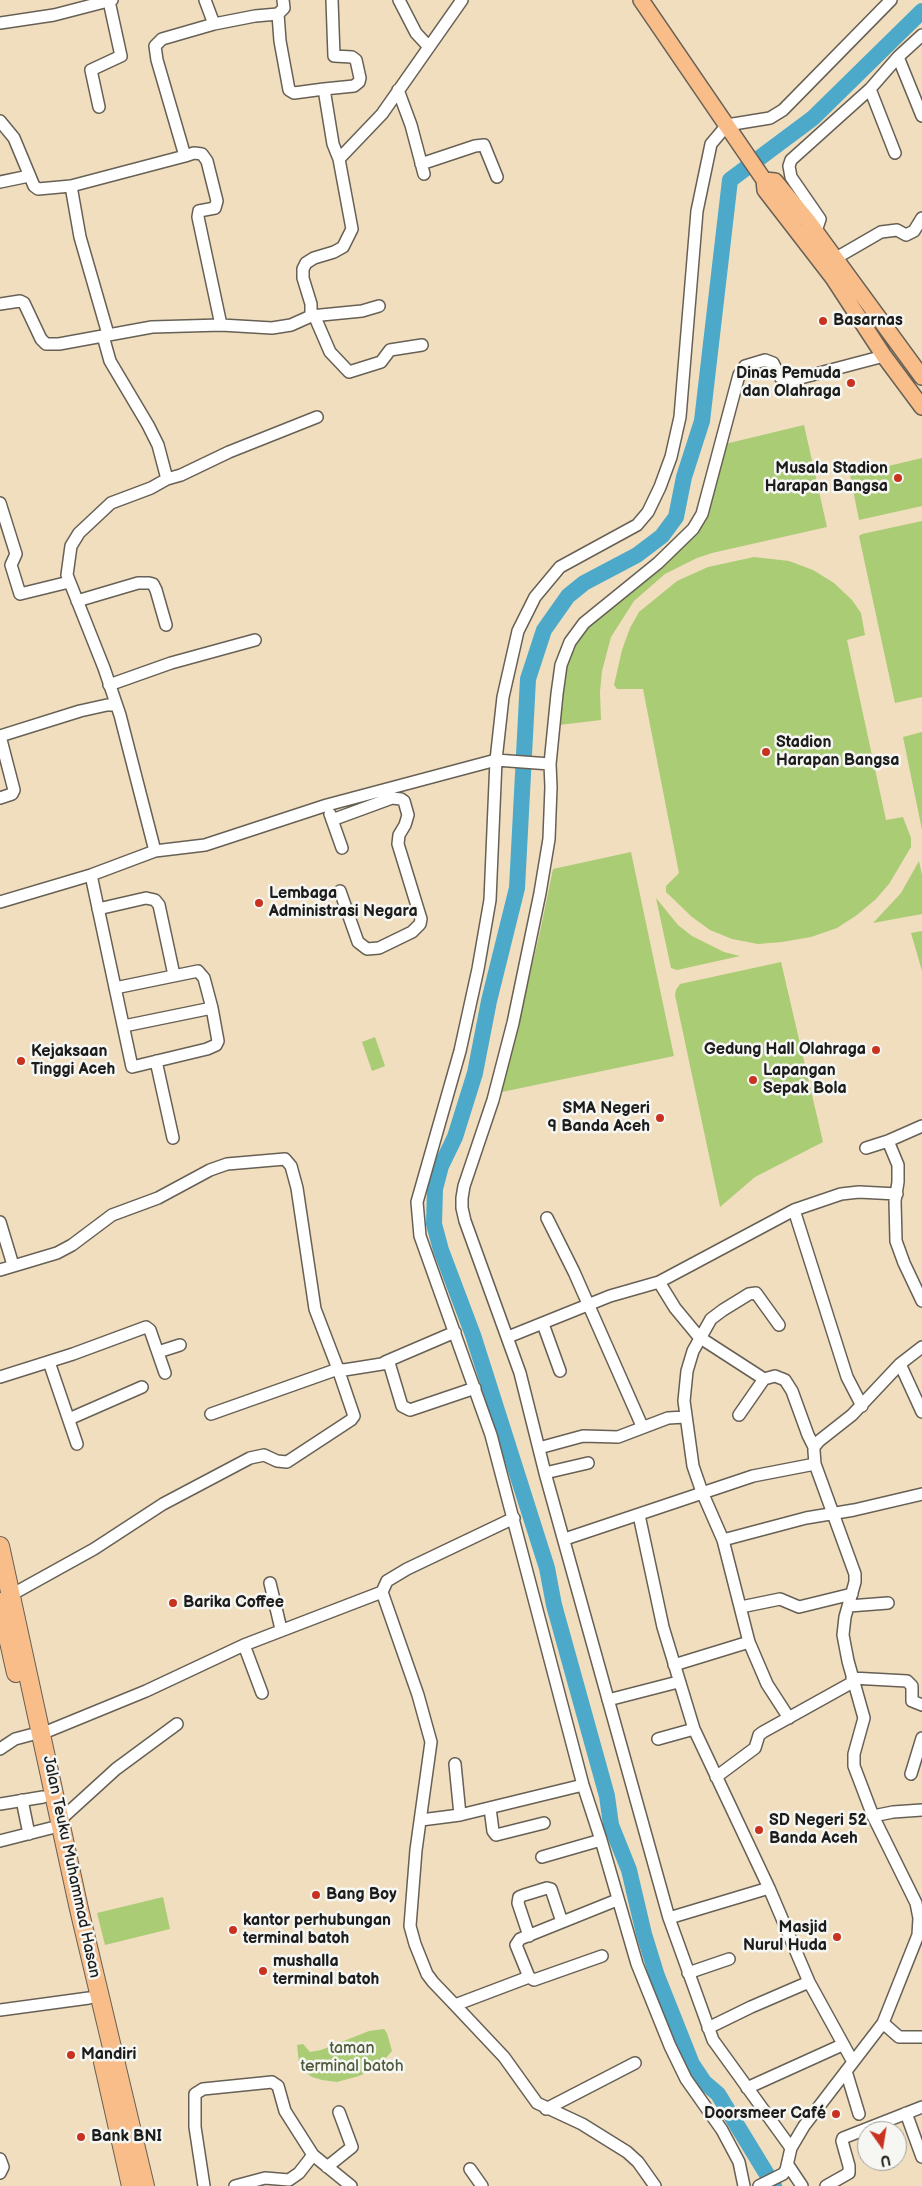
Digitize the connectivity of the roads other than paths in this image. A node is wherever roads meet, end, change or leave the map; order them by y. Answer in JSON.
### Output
{"nodes":[{"id":1,"x":110,"y":0,"type":"edge"},
{"id":2,"x":205,"y":0,"type":"edge"},
{"id":3,"x":283,"y":0,"type":"edge"},
{"id":4,"x":332,"y":0,"type":"edge"},
{"id":5,"x":399,"y":0,"type":"edge"},
{"id":6,"x":462,"y":0,"type":"edge"},
{"id":7,"x":641,"y":0,"type":"edge"},
{"id":8,"x":888,"y":1,"type":"edge"},
{"id":9,"x":278,"y":14,"type":"junction"},
{"id":10,"x":0,"y":23,"type":"edge"},
{"id":11,"x":214,"y":24,"type":"junction"},
{"id":12,"x":922,"y":35,"type":"edge"},
{"id":13,"x":429,"y":47,"type":"junction"},
{"id":14,"x":898,"y":57,"type":"junction"},
{"id":15,"x":324,"y":89,"type":"junction"},
{"id":16,"x":870,"y":89,"type":"junction"},
{"id":17,"x":398,"y":90,"type":"junction"},
{"id":18,"x":99,"y":106,"type":"dead end"},
{"id":19,"x":922,"y":116,"type":"edge"},
{"id":20,"x":0,"y":121,"type":"edge"},
{"id":21,"x":727,"y":125,"type":"junction"},
{"id":22,"x":895,"y":153,"type":"dead end"},
{"id":23,"x":185,"y":156,"type":"junction"},
{"id":24,"x":339,"y":159,"type":"junction"},
{"id":25,"x":29,"y":176,"type":"junction"},
{"id":26,"x":763,"y":177,"type":"junction"},
{"id":27,"x":497,"y":178,"type":"dead end"},
{"id":28,"x":0,"y":182,"type":"edge"},
{"id":29,"x":71,"y":186,"type":"junction"},
{"id":30,"x":922,"y":218,"type":"edge"},
{"id":31,"x":816,"y":232,"type":"junction"},
{"id":32,"x":836,"y":258,"type":"junction"},
{"id":33,"x":0,"y":304,"type":"edge"},
{"id":34,"x":379,"y":306,"type":"dead end"},
{"id":35,"x":312,"y":315,"type":"junction"},
{"id":36,"x":221,"y":325,"type":"junction"},
{"id":37,"x":106,"y":335,"type":"junction"},
{"id":38,"x":422,"y":345,"type":"dead end"},
{"id":39,"x":884,"y":356,"type":"junction"},
{"id":40,"x":919,"y":373,"type":"edge"},
{"id":41,"x":901,"y":380,"type":"junction"},
{"id":42,"x":922,"y":407,"type":"edge"},
{"id":43,"x":317,"y":417,"type":"dead end"},
{"id":44,"x":167,"y":478,"type":"junction"},
{"id":45,"x":0,"y":504,"type":"edge"},
{"id":46,"x":69,"y":582,"type":"junction"},
{"id":47,"x":77,"y":602,"type":"junction"},
{"id":48,"x":166,"y":625,"type":"dead end"},
{"id":49,"x":255,"y":640,"type":"dead end"},
{"id":50,"x":109,"y":685,"type":"junction"},
{"id":51,"x":116,"y":705,"type":"junction"},
{"id":52,"x":0,"y":736,"type":"edge"},
{"id":53,"x":501,"y":761,"type":"junction"},
{"id":54,"x":545,"y":763,"type":"junction"},
{"id":55,"x":0,"y":798,"type":"edge"},
{"id":56,"x":327,"y":805,"type":"junction"},
{"id":57,"x":332,"y":820,"type":"junction"},
{"id":58,"x":342,"y":848,"type":"dead end"},
{"id":59,"x":155,"y":851,"type":"junction"},
{"id":60,"x":91,"y":875,"type":"junction"},
{"id":61,"x":340,"y":891,"type":"dead end"},
{"id":62,"x":0,"y":902,"type":"edge"},
{"id":63,"x":98,"y":909,"type":"junction"},
{"id":64,"x":174,"y":975,"type":"junction"},
{"id":65,"x":115,"y":988,"type":"junction"},
{"id":66,"x":212,"y":1008,"type":"junction"},
{"id":67,"x":124,"y":1026,"type":"junction"},
{"id":68,"x":156,"y":1061,"type":"junction"},
{"id":69,"x":922,"y":1126,"type":"edge"},
{"id":70,"x":173,"y":1138,"type":"dead end"},
{"id":71,"x":888,"y":1141,"type":"junction"},
{"id":72,"x":866,"y":1148,"type":"dead end"},
{"id":73,"x":897,"y":1194,"type":"junction"},
{"id":74,"x":794,"y":1210,"type":"junction"},
{"id":75,"x":547,"y":1218,"type":"dead end"},
{"id":76,"x":0,"y":1222,"type":"edge"},
{"id":77,"x":13,"y":1266,"type":"junction"},
{"id":78,"x":0,"y":1270,"type":"edge"},
{"id":79,"x":659,"y":1282,"type":"junction"},
{"id":80,"x":922,"y":1301,"type":"edge"},
{"id":81,"x":589,"y":1305,"type":"junction"},
{"id":82,"x":543,"y":1324,"type":"junction"},
{"id":83,"x":778,"y":1326,"type":"dead end"},
{"id":84,"x":455,"y":1332,"type":"junction"},
{"id":85,"x":508,"y":1337,"type":"junction"},
{"id":86,"x":699,"y":1337,"type":"junction"},
{"id":87,"x":180,"y":1345,"type":"dead end"},
{"id":88,"x":922,"y":1347,"type":"edge"},
{"id":89,"x":158,"y":1352,"type":"junction"},
{"id":90,"x":49,"y":1362,"type":"junction"},
{"id":91,"x":385,"y":1362,"type":"junction"},
{"id":92,"x":900,"y":1364,"type":"junction"},
{"id":93,"x":338,"y":1369,"type":"junction"},
{"id":94,"x":165,"y":1372,"type":"dead end"},
{"id":95,"x":560,"y":1372,"type":"dead end"},
{"id":96,"x":0,"y":1377,"type":"edge"},
{"id":97,"x":764,"y":1379,"type":"junction"},
{"id":98,"x":142,"y":1386,"type":"dead end"},
{"id":99,"x":474,"y":1388,"type":"junction"},
{"id":100,"x":862,"y":1406,"type":"junction"},
{"id":101,"x":922,"y":1412,"type":"edge"},
{"id":102,"x":212,"y":1414,"type":"dead end"},
{"id":103,"x":740,"y":1415,"type":"dead end"},
{"id":104,"x":685,"y":1417,"type":"junction"},
{"id":105,"x":69,"y":1420,"type":"junction"},
{"id":106,"x":642,"y":1426,"type":"junction"},
{"id":107,"x":77,"y":1444,"type":"dead end"},
{"id":108,"x":814,"y":1447,"type":"junction"},
{"id":109,"x":539,"y":1448,"type":"junction"},
{"id":110,"x":588,"y":1463,"type":"dead end"},
{"id":111,"x":815,"y":1464,"type":"junction"},
{"id":112,"x":545,"y":1473,"type":"junction"},
{"id":113,"x":702,"y":1492,"type":"junction"},
{"id":114,"x":922,"y":1494,"type":"edge"},
{"id":115,"x":832,"y":1514,"type":"junction"},
{"id":116,"x":639,"y":1515,"type":"junction"},
{"id":117,"x":514,"y":1518,"type":"junction"},
{"id":118,"x":565,"y":1539,"type":"junction"},
{"id":119,"x":723,"y":1540,"type":"junction"},
{"id":120,"x":0,"y":1547,"type":"edge"},
{"id":121,"x":270,"y":1583,"type":"dead end"},
{"id":122,"x":382,"y":1592,"type":"junction"},
{"id":123,"x":852,"y":1594,"type":"junction"},
{"id":124,"x":6,"y":1599,"type":"edge"},
{"id":125,"x":888,"y":1603,"type":"dead end"},
{"id":126,"x":849,"y":1606,"type":"junction"},
{"id":127,"x":741,"y":1607,"type":"junction"},
{"id":128,"x":281,"y":1629,"type":"junction"},
{"id":129,"x":749,"y":1642,"type":"junction"},
{"id":130,"x":244,"y":1645,"type":"junction"},
{"id":131,"x":674,"y":1664,"type":"junction"},
{"id":132,"x":853,"y":1680,"type":"junction"},
{"id":133,"x":678,"y":1682,"type":"junction"},
{"id":134,"x":262,"y":1693,"type":"dead end"},
{"id":135,"x":608,"y":1700,"type":"junction"},
{"id":136,"x":922,"y":1705,"type":"edge"},
{"id":137,"x":788,"y":1718,"type":"junction"},
{"id":138,"x":177,"y":1724,"type":"dead end"},
{"id":139,"x":694,"y":1729,"type":"junction"},
{"id":140,"x":35,"y":1734,"type":"junction"},
{"id":141,"x":922,"y":1738,"type":"edge"},
{"id":142,"x":658,"y":1739,"type":"dead end"},
{"id":143,"x":0,"y":1749,"type":"edge"},
{"id":144,"x":455,"y":1764,"type":"dead end"},
{"id":145,"x":910,"y":1774,"type":"dead end"},
{"id":146,"x":716,"y":1777,"type":"junction"},
{"id":147,"x":583,"y":1785,"type":"junction"},
{"id":148,"x":44,"y":1797,"type":"junction"},
{"id":149,"x":22,"y":1800,"type":"junction"},
{"id":150,"x":0,"y":1804,"type":"edge"},
{"id":151,"x":490,"y":1808,"type":"junction"},
{"id":152,"x":922,"y":1810,"type":"edge"},
{"id":153,"x":460,"y":1815,"type":"junction"},
{"id":154,"x":873,"y":1816,"type":"junction"},
{"id":155,"x":421,"y":1820,"type":"junction"},
{"id":156,"x":544,"y":1823,"type":"dead end"},
{"id":157,"x":55,"y":1824,"type":"junction"},
{"id":158,"x":29,"y":1834,"type":"junction"},
{"id":159,"x":601,"y":1840,"type":"junction"},
{"id":160,"x":0,"y":1841,"type":"edge"},
{"id":161,"x":542,"y":1857,"type":"dead end"},
{"id":162,"x":769,"y":1888,"type":"junction"},
{"id":163,"x":617,"y":1900,"type":"junction"},
{"id":164,"x":919,"y":1903,"type":"edge"},
{"id":165,"x":669,"y":1918,"type":"junction"},
{"id":166,"x":562,"y":1922,"type":"junction"},
{"id":167,"x":529,"y":1936,"type":"junction"},
{"id":168,"x":602,"y":1956,"type":"dead end"},
{"id":169,"x":729,"y":1959,"type":"dead end"},
{"id":170,"x":688,"y":1973,"type":"junction"},
{"id":171,"x":88,"y":1974,"type":"junction"},
{"id":172,"x":530,"y":1977,"type":"junction"},
{"id":173,"x":809,"y":1982,"type":"junction"},
{"id":174,"x":455,"y":2005,"type":"junction"},
{"id":175,"x":0,"y":2010,"type":"edge"},
{"id":176,"x":883,"y":2023,"type":"junction"},
{"id":177,"x":708,"y":2028,"type":"junction"},
{"id":178,"x":922,"y":2037,"type":"edge"},
{"id":179,"x":842,"y":2045,"type":"junction"},
{"id":180,"x":635,"y":2063,"type":"dead end"},
{"id":181,"x":850,"y":2067,"type":"junction"},
{"id":182,"x":746,"y":2088,"type":"junction"},
{"id":183,"x":922,"y":2107,"type":"edge"},
{"id":184,"x":546,"y":2109,"type":"junction"},
{"id":185,"x":339,"y":2112,"type":"dead end"},
{"id":186,"x":906,"y":2113,"type":"junction"},
{"id":187,"x":859,"y":2114,"type":"dead end"},
{"id":188,"x":791,"y":2148,"type":"junction"},
{"id":189,"x":313,"y":2155,"type":"junction"},
{"id":190,"x":922,"y":2157,"type":"edge"},
{"id":191,"x":0,"y":2159,"type":"edge"},
{"id":192,"x":327,"y":2167,"type":"junction"},
{"id":193,"x":470,"y":2169,"type":"dead end"},
{"id":194,"x":786,"y":2170,"type":"junction"},
{"id":195,"x":0,"y":2173,"type":"edge"},
{"id":196,"x":131,"y":2186,"type":"edge"},
{"id":197,"x":145,"y":2186,"type":"edge"},
{"id":198,"x":204,"y":2186,"type":"edge"},
{"id":199,"x":235,"y":2186,"type":"edge"},
{"id":200,"x":351,"y":2186,"type":"edge"},
{"id":201,"x":482,"y":2186,"type":"edge"},
{"id":202,"x":655,"y":2186,"type":"edge"},
{"id":203,"x":744,"y":2186,"type":"edge"},
{"id":204,"x":759,"y":2186,"type":"edge"},
{"id":205,"x":802,"y":2186,"type":"edge"},
{"id":206,"x":826,"y":2186,"type":"edge"}],
"edges":[{"from":1,"to":10,"type":"street"},
{"from":1,"to":18,"type":"street"},
{"from":2,"to":11,"type":"street"},
{"from":3,"to":9,"type":"street"},
{"from":4,"to":15,"type":"street"},
{"from":5,"to":13,"type":"street"},
{"from":6,"to":13,"type":"street"},
{"from":7,"to":21,"type":"main road"},
{"from":8,"to":21,"type":"street"},
{"from":9,"to":11,"type":"street"},
{"from":9,"to":15,"type":"street"},
{"from":11,"to":23,"type":"street"},
{"from":12,"to":14,"type":"street"},
{"from":13,"to":17,"type":"street"},
{"from":14,"to":16,"type":"street"},
{"from":14,"to":19,"type":"street"},
{"from":15,"to":24,"type":"street"},
{"from":16,"to":22,"type":"street"},
{"from":16,"to":31,"type":"street"},
{"from":17,"to":24,"type":"street"},
{"from":17,"to":27,"type":"street"},
{"from":20,"to":25,"type":"street"},
{"from":21,"to":26,"type":"main road"},
{"from":21,"to":53,"type":"street"},
{"from":23,"to":29,"type":"street"},
{"from":23,"to":36,"type":"street"},
{"from":24,"to":35,"type":"street"},
{"from":25,"to":28,"type":"street"},
{"from":25,"to":29,"type":"street"},
{"from":26,"to":31,"type":"main road"},
{"from":26,"to":39,"type":"main road"},
{"from":29,"to":37,"type":"street"},
{"from":30,"to":32,"type":"street"},
{"from":31,"to":32,"type":"main road"},
{"from":32,"to":40,"type":"main road"},
{"from":33,"to":37,"type":"street"},
{"from":34,"to":35,"type":"street"},
{"from":35,"to":36,"type":"street"},
{"from":35,"to":38,"type":"street"},
{"from":36,"to":37,"type":"street"},
{"from":37,"to":44,"type":"street"},
{"from":39,"to":41,"type":"main road"},
{"from":39,"to":54,"type":"street"},
{"from":40,"to":41,"type":"main road"},
{"from":41,"to":42,"type":"main road"},
{"from":43,"to":44,"type":"street"},
{"from":44,"to":46,"type":"street"},
{"from":45,"to":46,"type":"street"},
{"from":46,"to":47,"type":"street"},
{"from":47,"to":48,"type":"street"},
{"from":47,"to":50,"type":"street"},
{"from":49,"to":50,"type":"street"},
{"from":50,"to":51,"type":"street"},
{"from":51,"to":52,"type":"street"},
{"from":51,"to":59,"type":"street"},
{"from":52,"to":55,"type":"street"},
{"from":53,"to":54,"type":"street"},
{"from":53,"to":56,"type":"street"},
{"from":53,"to":84,"type":"street"},
{"from":54,"to":85,"type":"street"},
{"from":56,"to":57,"type":"street"},
{"from":56,"to":59,"type":"street"},
{"from":57,"to":58,"type":"street"},
{"from":57,"to":61,"type":"street"},
{"from":59,"to":60,"type":"street"},
{"from":60,"to":62,"type":"street"},
{"from":60,"to":63,"type":"street"},
{"from":63,"to":64,"type":"street"},
{"from":63,"to":65,"type":"street"},
{"from":64,"to":65,"type":"street"},
{"from":64,"to":66,"type":"street"},
{"from":65,"to":67,"type":"street"},
{"from":66,"to":67,"type":"street"},
{"from":66,"to":68,"type":"street"},
{"from":67,"to":68,"type":"street"},
{"from":68,"to":70,"type":"street"},
{"from":69,"to":71,"type":"street"},
{"from":71,"to":72,"type":"street"},
{"from":71,"to":73,"type":"street"},
{"from":73,"to":74,"type":"street"},
{"from":73,"to":80,"type":"street"},
{"from":74,"to":79,"type":"street"},
{"from":74,"to":100,"type":"street"},
{"from":75,"to":81,"type":"street"},
{"from":76,"to":77,"type":"street"},
{"from":77,"to":78,"type":"street"},
{"from":77,"to":93,"type":"street"},
{"from":79,"to":81,"type":"street"},
{"from":79,"to":86,"type":"street"},
{"from":81,"to":82,"type":"street"},
{"from":81,"to":106,"type":"street"},
{"from":82,"to":85,"type":"street"},
{"from":82,"to":95,"type":"street"},
{"from":83,"to":86,"type":"street"},
{"from":84,"to":91,"type":"street"},
{"from":84,"to":99,"type":"street"},
{"from":85,"to":109,"type":"street"},
{"from":86,"to":97,"type":"street"},
{"from":86,"to":104,"type":"street"},
{"from":87,"to":89,"type":"street"},
{"from":88,"to":92,"type":"street"},
{"from":89,"to":90,"type":"street"},
{"from":89,"to":94,"type":"street"},
{"from":90,"to":96,"type":"street"},
{"from":90,"to":105,"type":"street"},
{"from":91,"to":93,"type":"street"},
{"from":91,"to":99,"type":"street"},
{"from":92,"to":100,"type":"street"},
{"from":92,"to":101,"type":"street"},
{"from":93,"to":102,"type":"street"},
{"from":93,"to":124,"type":"street"},
{"from":97,"to":103,"type":"street"},
{"from":97,"to":108,"type":"street"},
{"from":98,"to":105,"type":"street"},
{"from":99,"to":117,"type":"street"},
{"from":100,"to":108,"type":"street"},
{"from":104,"to":106,"type":"street"},
{"from":104,"to":113,"type":"street"},
{"from":105,"to":107,"type":"street"},
{"from":106,"to":109,"type":"street"},
{"from":108,"to":111,"type":"street"},
{"from":109,"to":112,"type":"street"},
{"from":110,"to":112,"type":"street"},
{"from":111,"to":113,"type":"street"},
{"from":111,"to":115,"type":"street"},
{"from":112,"to":118,"type":"street"},
{"from":113,"to":116,"type":"street"},
{"from":113,"to":119,"type":"street"},
{"from":114,"to":115,"type":"street"},
{"from":115,"to":119,"type":"street"},
{"from":115,"to":123,"type":"street"},
{"from":116,"to":118,"type":"street"},
{"from":116,"to":131,"type":"street"},
{"from":117,"to":122,"type":"street"},
{"from":117,"to":147,"type":"street"},
{"from":118,"to":135,"type":"street"},
{"from":119,"to":127,"type":"street"},
{"from":120,"to":124,"type":"highway","name":"Jalan Teuku Muhammad Hasan"},
{"from":121,"to":128,"type":"street"},
{"from":122,"to":128,"type":"street"},
{"from":122,"to":155,"type":"street"},
{"from":123,"to":126,"type":"street"},
{"from":123,"to":127,"type":"street"},
{"from":124,"to":140,"type":"highway","name":"Jalan Teuku Muhammad Hasan"},
{"from":125,"to":126,"type":"street"},
{"from":126,"to":132,"type":"street"},
{"from":127,"to":129,"type":"street"},
{"from":128,"to":130,"type":"street"},
{"from":129,"to":131,"type":"street"},
{"from":129,"to":137,"type":"street"},
{"from":130,"to":134,"type":"street"},
{"from":130,"to":140,"type":"street"},
{"from":131,"to":133,"type":"street"},
{"from":132,"to":136,"type":"street"},
{"from":132,"to":137,"type":"street"},
{"from":132,"to":154,"type":"street"},
{"from":133,"to":135,"type":"street"},
{"from":133,"to":139,"type":"street"},
{"from":135,"to":165,"type":"street"},
{"from":137,"to":146,"type":"street"},
{"from":138,"to":157,"type":"street"},
{"from":139,"to":142,"type":"street"},
{"from":139,"to":146,"type":"street"},
{"from":140,"to":143,"type":"street"},
{"from":140,"to":148,"type":"highway","name":"Jalan Teuku Muhammad Hasan"},
{"from":140,"to":157,"type":"highway","name":"Jalan Teuku Muhammad Hasan"},
{"from":141,"to":145,"type":"street"},
{"from":144,"to":153,"type":"street"},
{"from":146,"to":162,"type":"street"},
{"from":147,"to":151,"type":"street"},
{"from":147,"to":159,"type":"street"},
{"from":148,"to":149,"type":"street"},
{"from":148,"to":157,"type":"highway","name":"Jalan Teuku Muhammad Hasan"},
{"from":149,"to":150,"type":"street"},
{"from":149,"to":158,"type":"street"},
{"from":151,"to":153,"type":"street"},
{"from":151,"to":156,"type":"street"},
{"from":152,"to":154,"type":"street"},
{"from":153,"to":155,"type":"street"},
{"from":154,"to":164,"type":"street"},
{"from":155,"to":174,"type":"street"},
{"from":157,"to":158,"type":"street"},
{"from":157,"to":171,"type":"highway","name":"Jalan Teuku Muhammad Hasan"},
{"from":158,"to":160,"type":"street"},
{"from":159,"to":161,"type":"street"},
{"from":159,"to":163,"type":"street"},
{"from":162,"to":165,"type":"street"},
{"from":162,"to":173,"type":"street"},
{"from":163,"to":166,"type":"street"},
{"from":163,"to":203,"type":"street"},
{"from":164,"to":176,"type":"street"},
{"from":165,"to":170,"type":"street"},
{"from":166,"to":167,"type":"street"},
{"from":166,"to":167,"type":"street"},
{"from":167,"to":172,"type":"street"},
{"from":168,"to":172,"type":"street"},
{"from":169,"to":170,"type":"street"},
{"from":170,"to":177,"type":"street"},
{"from":171,"to":175,"type":"street"},
{"from":171,"to":196,"type":"highway","name":"Jalan Teuku Muhammad Hasan"},
{"from":171,"to":197,"type":"highway","name":"Jalan Teuku Muhammad Hasan"},
{"from":172,"to":174,"type":"street"},
{"from":173,"to":177,"type":"street"},
{"from":173,"to":179,"type":"street"},
{"from":174,"to":184,"type":"street"},
{"from":176,"to":178,"type":"street"},
{"from":176,"to":181,"type":"street"},
{"from":177,"to":182,"type":"street"},
{"from":179,"to":181,"type":"street"},
{"from":179,"to":182,"type":"street"},
{"from":180,"to":184,"type":"street"},
{"from":181,"to":187,"type":"street"},
{"from":181,"to":188,"type":"street"},
{"from":182,"to":188,"type":"street"},
{"from":183,"to":186,"type":"street"},
{"from":184,"to":202,"type":"street"},
{"from":185,"to":192,"type":"street"},
{"from":186,"to":190,"type":"street"},
{"from":186,"to":206,"type":"street"},
{"from":188,"to":194,"type":"street"},
{"from":189,"to":192,"type":"street"},
{"from":189,"to":198,"type":"street"},
{"from":189,"to":199,"type":"street"},
{"from":191,"to":195,"type":"street"},
{"from":192,"to":200,"type":"street"},
{"from":193,"to":201,"type":"street"},
{"from":194,"to":204,"type":"street"},
{"from":194,"to":205,"type":"street"}]}
